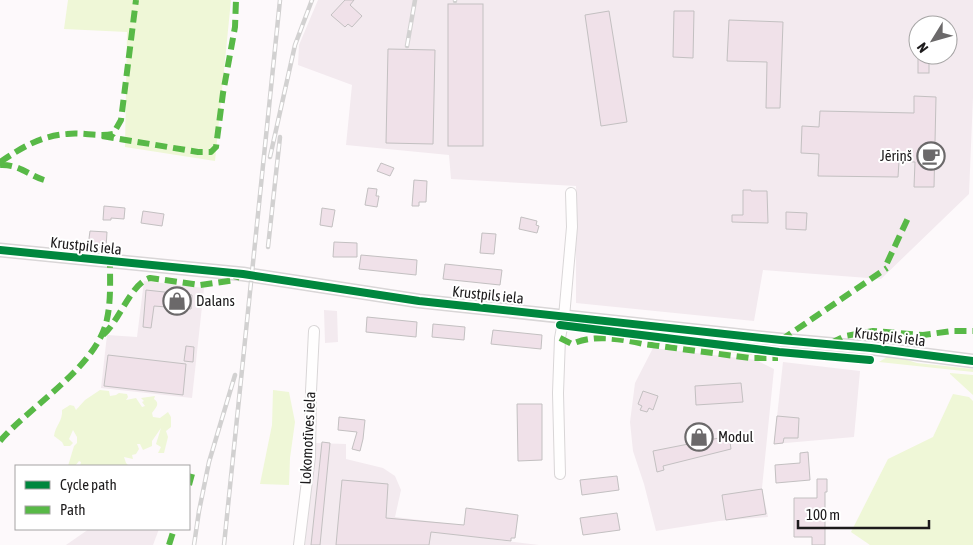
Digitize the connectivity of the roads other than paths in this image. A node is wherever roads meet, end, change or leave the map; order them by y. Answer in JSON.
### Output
{"nodes":[{"id":1,"x":571,"y":193,"type":"dead end"},
{"id":2,"x":0,"y":250,"type":"edge"},
{"id":3,"x":564,"y":317,"type":"junction"},
{"id":4,"x":314,"y":331,"type":"dead end"},
{"id":5,"x":973,"y":361,"type":"edge"},
{"id":6,"x":560,"y":474,"type":"dead end"},
{"id":7,"x":299,"y":545,"type":"edge"}],
"edges":[{"from":1,"to":3,"type":"street"},
{"from":2,"to":3,"type":"street","name":"Krustpils iela"},
{"from":3,"to":5,"type":"street","name":"Krustpils iela"},
{"from":3,"to":6,"type":"street"},
{"from":4,"to":7,"type":"street","name":"Lokomotīves iela"}]}
